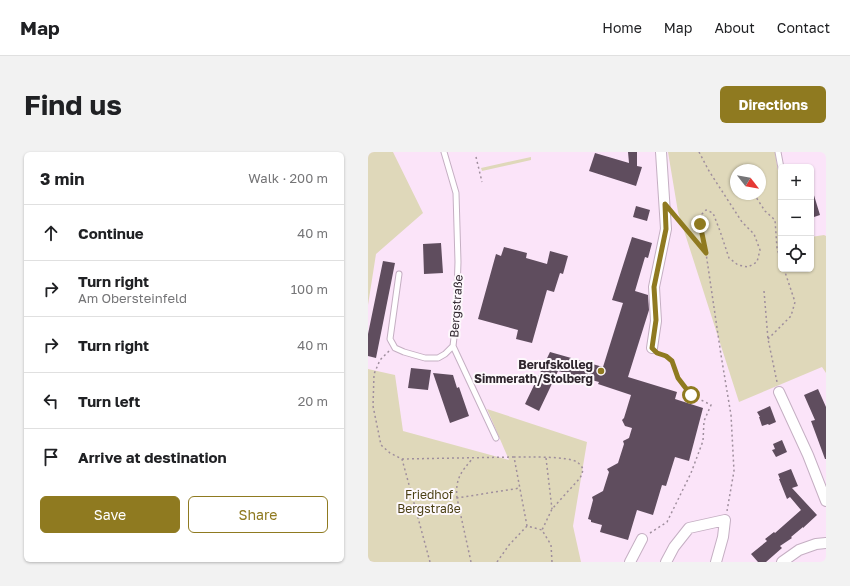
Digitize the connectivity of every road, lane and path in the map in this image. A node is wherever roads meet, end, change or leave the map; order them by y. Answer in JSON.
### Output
{"nodes":[{"id":1,"x":444,"y":152,"type":"edge"},
{"id":2,"x":661,"y":152,"type":"edge"},
{"id":3,"x":699,"y":152,"type":"edge"},
{"id":4,"x":778,"y":152,"type":"edge"},
{"id":5,"x":476,"y":157,"type":"dead end"},
{"id":6,"x":780,"y":164,"type":"edge"},
{"id":7,"x":482,"y":182,"type":"dead end"},
{"id":8,"x":758,"y":200,"type":"edge"},
{"id":9,"x":665,"y":204,"type":"junction"},
{"id":10,"x":778,"y":251,"type":"edge"},
{"id":11,"x":706,"y":253,"type":"junction"},
{"id":12,"x":785,"y":272,"type":"edge"},
{"id":13,"x":399,"y":274,"type":"dead end"},
{"id":14,"x":764,"y":291,"type":"dead end"},
{"id":15,"x":768,"y":339,"type":"junction"},
{"id":16,"x":394,"y":346,"type":"junction"},
{"id":17,"x":453,"y":346,"type":"junction"},
{"id":18,"x":652,"y":348,"type":"joint"},
{"id":19,"x":779,"y":392,"type":"joint"},
{"id":20,"x":496,"y":438,"type":"dead end"},
{"id":21,"x":514,"y":457,"type":"junction"},
{"id":22,"x":473,"y":458,"type":"junction"},
{"id":23,"x":546,"y":458,"type":"junction"},
{"id":24,"x":402,"y":459,"type":"junction"},
{"id":25,"x":520,"y":488,"type":"junction"},
{"id":26,"x":457,"y":498,"type":"junction"},
{"id":27,"x":826,"y":501,"type":"edge"},
{"id":28,"x":552,"y":509,"type":"junction"},
{"id":29,"x":725,"y":520,"type":"junction"},
{"id":30,"x":527,"y":526,"type":"junction"},
{"id":31,"x":542,"y":530,"type":"junction"},
{"id":32,"x":642,"y":539,"type":"joint"},
{"id":33,"x":826,"y":543,"type":"edge"},
{"id":34,"x":430,"y":562,"type":"edge"},
{"id":35,"x":471,"y":562,"type":"edge"},
{"id":36,"x":497,"y":562,"type":"edge"},
{"id":37,"x":552,"y":562,"type":"edge"},
{"id":38,"x":630,"y":562,"type":"edge"},
{"id":39,"x":666,"y":562,"type":"edge"},
{"id":40,"x":716,"y":562,"type":"edge"},
{"id":41,"x":782,"y":562,"type":"edge"}],
"edges":[{"from":1,"to":17,"type":"lane","name":"Bergstraße"},
{"from":2,"to":9,"type":"street"},
{"from":3,"to":11,"type":"path"},
{"from":4,"to":6,"type":"lane"},
{"from":5,"to":7,"type":"path"},
{"from":8,"to":10,"type":"path"},
{"from":9,"to":11,"type":"path"},
{"from":9,"to":18,"type":"street"},
{"from":11,"to":29,"type":"path"},
{"from":12,"to":15,"type":"path"},
{"from":13,"to":16,"type":"lane"},
{"from":14,"to":15,"type":"path"},
{"from":15,"to":19,"type":"path"},
{"from":16,"to":17,"type":"lane","name":"Bergstraße"},
{"from":16,"to":24,"type":"path"},
{"from":17,"to":20,"type":"lane"},
{"from":18,"to":32,"type":"path"},
{"from":19,"to":27,"type":"street"},
{"from":21,"to":22,"type":"path"},
{"from":21,"to":23,"type":"path"},
{"from":21,"to":25,"type":"path"},
{"from":22,"to":24,"type":"path"},
{"from":22,"to":26,"type":"path"},
{"from":23,"to":28,"type":"path"},
{"from":23,"to":28,"type":"path"},
{"from":24,"to":34,"type":"path"},
{"from":25,"to":26,"type":"path"},
{"from":25,"to":30,"type":"path"},
{"from":26,"to":35,"type":"path"},
{"from":28,"to":31,"type":"path"},
{"from":29,"to":39,"type":"street"},
{"from":29,"to":40,"type":"street"},
{"from":30,"to":31,"type":"path"},
{"from":30,"to":36,"type":"path"},
{"from":31,"to":37,"type":"path"},
{"from":32,"to":38,"type":"street"},
{"from":33,"to":41,"type":"street"}]}
